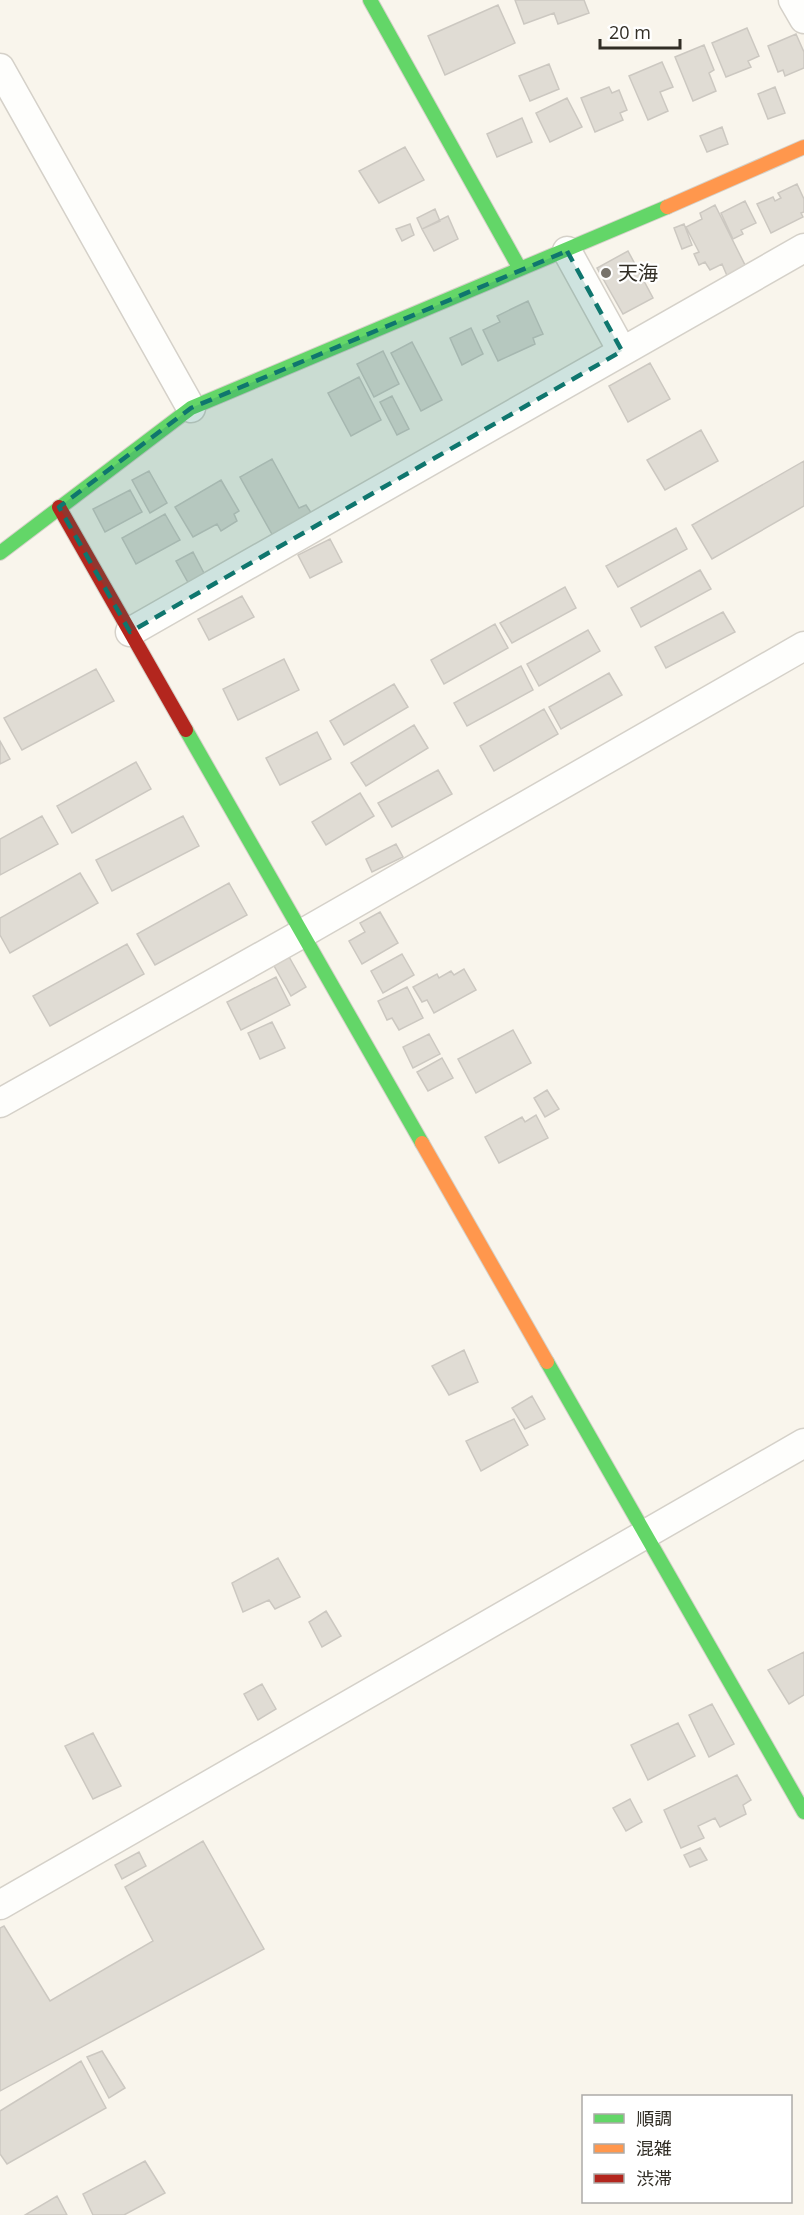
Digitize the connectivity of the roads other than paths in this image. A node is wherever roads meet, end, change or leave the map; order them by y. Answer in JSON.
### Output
{"nodes":[{"id":1,"x":370,"y":0,"type":"edge"},
{"id":2,"x":793,"y":0,"type":"edge"},
{"id":3,"x":804,"y":19,"type":"edge"},
{"id":4,"x":0,"y":68,"type":"edge"},
{"id":5,"x":804,"y":147,"type":"edge"},
{"id":6,"x":804,"y":248,"type":"edge"},
{"id":7,"x":567,"y":251,"type":"junction"},
{"id":8,"x":520,"y":270,"type":"junction"},
{"id":9,"x":622,"y":351,"type":"junction"},
{"id":10,"x":191,"y":408,"type":"junction"},
{"id":11,"x":59,"y":507,"type":"junction"},
{"id":12,"x":0,"y":553,"type":"edge"},
{"id":13,"x":130,"y":632,"type":"junction"},
{"id":14,"x":804,"y":646,"type":"edge"},
{"id":15,"x":303,"y":933,"type":"junction"},
{"id":16,"x":0,"y":1102,"type":"edge"},
{"id":17,"x":804,"y":1443,"type":"edge"},
{"id":18,"x":646,"y":1534,"type":"junction"},
{"id":19,"x":804,"y":1812,"type":"edge"},
{"id":20,"x":0,"y":1905,"type":"edge"}],
"edges":[{"from":1,"to":8,"type":"street"},
{"from":2,"to":3,"type":"street"},
{"from":4,"to":10,"type":"street"},
{"from":5,"to":7,"type":"street"},
{"from":6,"to":9,"type":"street"},
{"from":7,"to":8,"type":"street"},
{"from":7,"to":9,"type":"street"},
{"from":8,"to":10,"type":"street"},
{"from":9,"to":13,"type":"street"},
{"from":10,"to":11,"type":"street"},
{"from":11,"to":12,"type":"street"},
{"from":11,"to":13,"type":"street"},
{"from":13,"to":15,"type":"street"},
{"from":14,"to":15,"type":"street"},
{"from":15,"to":16,"type":"street"},
{"from":15,"to":18,"type":"street"},
{"from":17,"to":18,"type":"street"},
{"from":18,"to":19,"type":"street"},
{"from":18,"to":20,"type":"street"}]}
